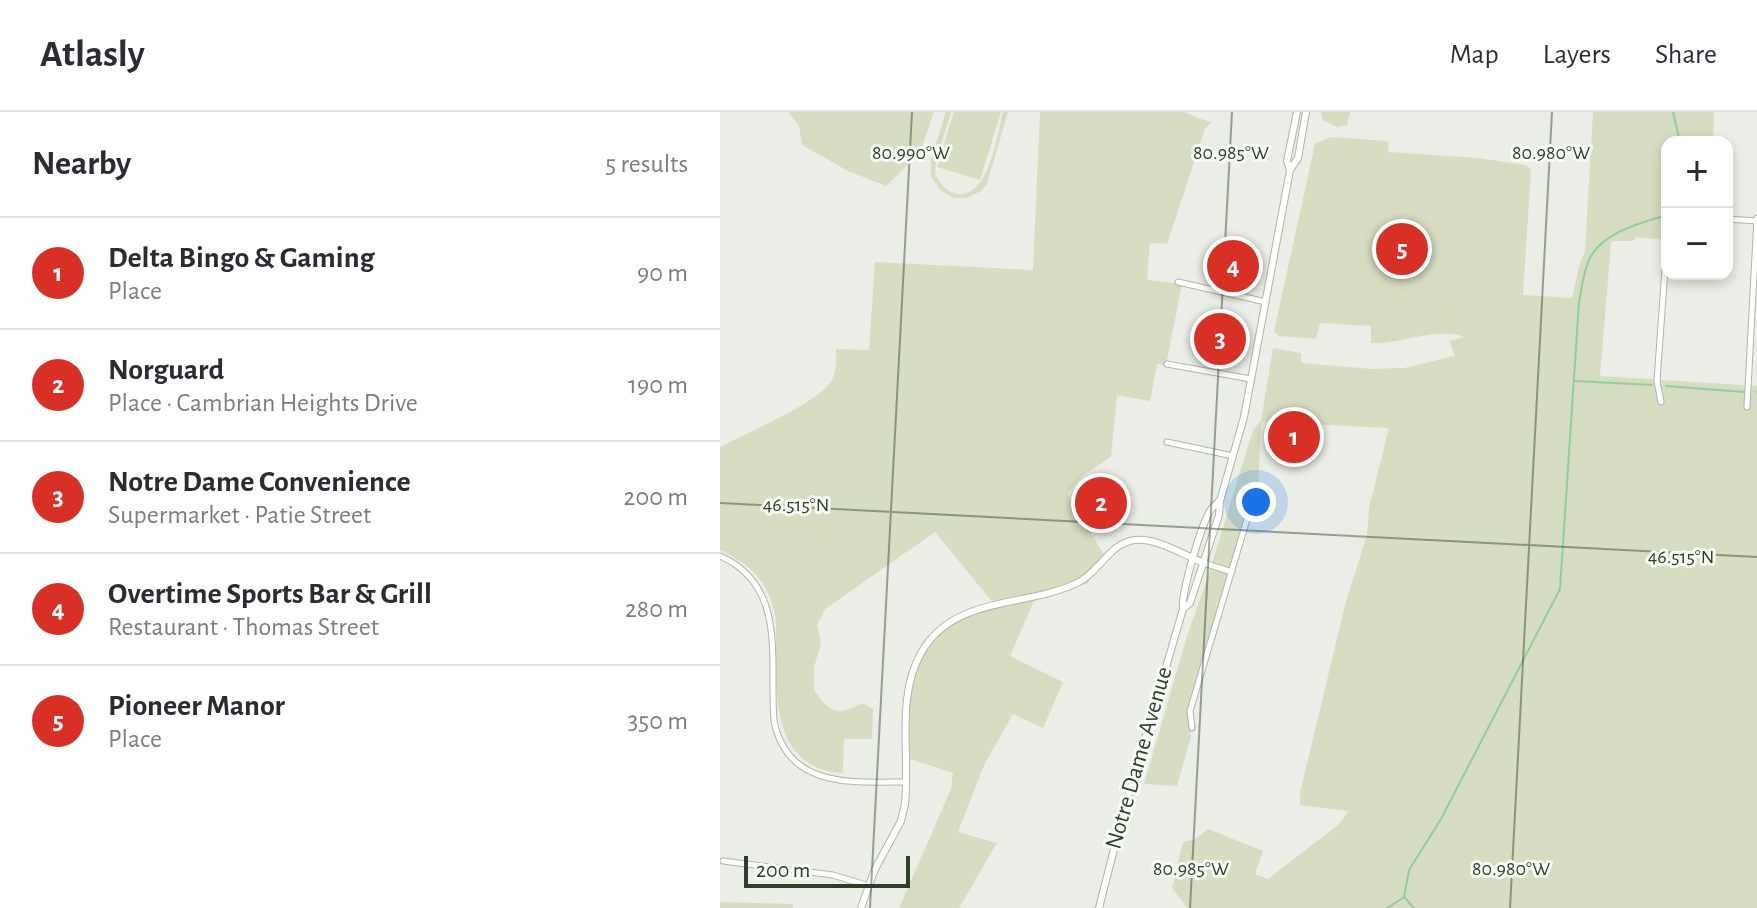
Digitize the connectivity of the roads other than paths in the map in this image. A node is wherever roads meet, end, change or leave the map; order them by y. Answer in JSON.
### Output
{"nodes":[{"id":1,"x":1297,"y":112,"type":"edge"},
{"id":2,"x":1306,"y":112,"type":"edge"},
{"id":3,"x":1290,"y":170,"type":"junction"},
{"id":4,"x":1733,"y":219,"type":"edge"},
{"id":5,"x":1757,"y":220,"type":"edge"},
{"id":6,"x":1664,"y":280,"type":"edge"},
{"id":7,"x":1178,"y":282,"type":"dead end"},
{"id":8,"x":1266,"y":302,"type":"junction"},
{"id":9,"x":1167,"y":364,"type":"dead end"},
{"id":10,"x":1251,"y":379,"type":"junction"},
{"id":11,"x":1661,"y":402,"type":"dead end"},
{"id":12,"x":1747,"y":407,"type":"dead end"},
{"id":13,"x":1167,"y":442,"type":"dead end"},
{"id":14,"x":1233,"y":456,"type":"junction"},
{"id":15,"x":1262,"y":488,"type":"dead end"},
{"id":16,"x":1220,"y":501,"type":"junction"},
{"id":17,"x":720,"y":556,"type":"edge"},
{"id":18,"x":1194,"y":559,"type":"junction"},
{"id":19,"x":1204,"y":563,"type":"junction"},
{"id":20,"x":1232,"y":572,"type":"junction"},
{"id":21,"x":1183,"y":609,"type":"junction"},
{"id":22,"x":1192,"y":728,"type":"dead end"},
{"id":23,"x":906,"y":782,"type":"junction"},
{"id":24,"x":723,"y":861,"type":"dead end"},
{"id":25,"x":869,"y":886,"type":"junction"},
{"id":26,"x":861,"y":908,"type":"edge"},
{"id":27,"x":1099,"y":908,"type":"edge"}],
"edges":[{"from":1,"to":3,"type":"main road","name":"Notre Dame Avenue"},
{"from":2,"to":3,"type":"main road","name":"Notre Dame Avenue"},
{"from":3,"to":8,"type":"main road","name":"Notre Dame Avenue"},
{"from":4,"to":5,"type":"street"},
{"from":5,"to":12,"type":"street"},
{"from":6,"to":11,"type":"street"},
{"from":7,"to":8,"type":"street"},
{"from":8,"to":10,"type":"main road","name":"Notre Dame Avenue"},
{"from":9,"to":10,"type":"street"},
{"from":10,"to":14,"type":"main road","name":"Notre Dame Avenue"},
{"from":13,"to":14,"type":"street"},
{"from":14,"to":16,"type":"main road","name":"Notre Dame Avenue"},
{"from":15,"to":20,"type":"street"},
{"from":16,"to":18,"type":"main road","name":"Notre Dame Avenue"},
{"from":16,"to":19,"type":"main road","name":"Notre Dame Avenue"},
{"from":17,"to":23,"type":"street"},
{"from":18,"to":19,"type":"main road"},
{"from":18,"to":21,"type":"main road","name":"Notre Dame Avenue"},
{"from":18,"to":23,"type":"main road"},
{"from":19,"to":20,"type":"street"},
{"from":19,"to":21,"type":"main road","name":"Notre Dame Avenue"},
{"from":20,"to":22,"type":"street"},
{"from":21,"to":27,"type":"main road","name":"Notre Dame Avenue"},
{"from":23,"to":25,"type":"main road"},
{"from":24,"to":25,"type":"street"},
{"from":25,"to":26,"type":"main road"}]}
